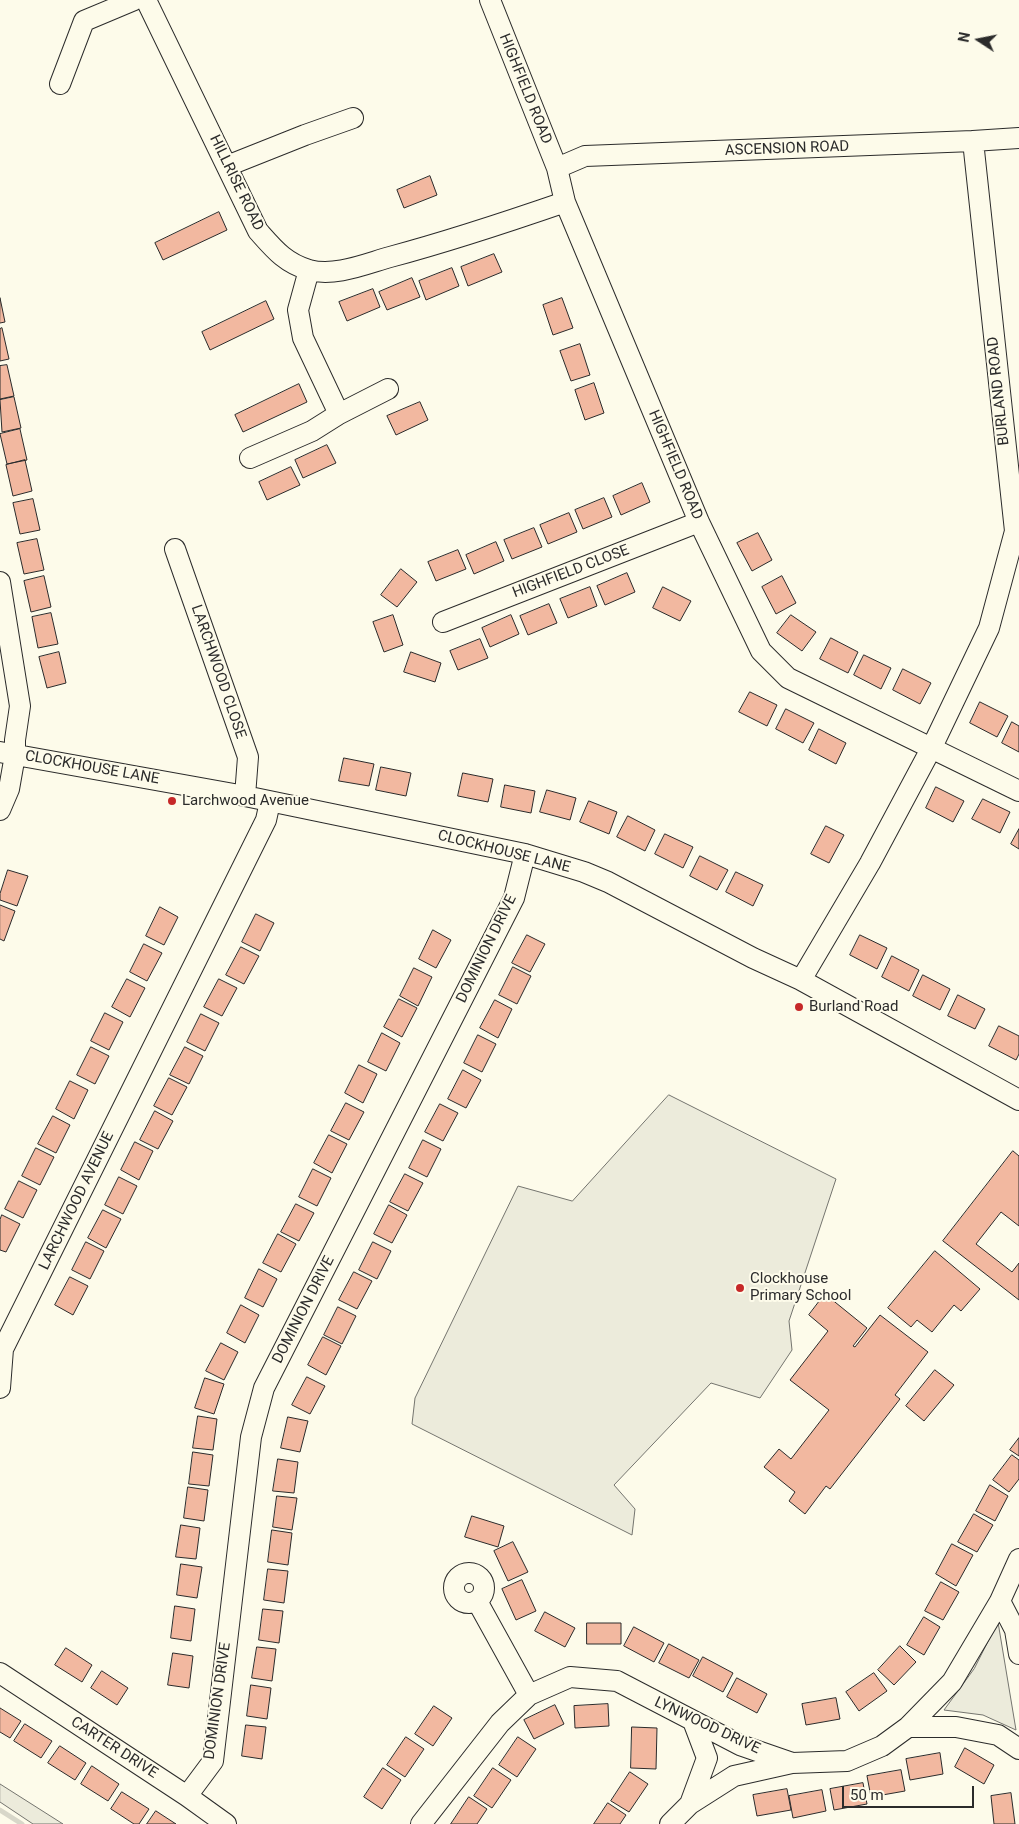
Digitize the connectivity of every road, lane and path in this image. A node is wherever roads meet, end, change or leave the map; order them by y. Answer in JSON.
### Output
{"nodes":[{"id":1,"x":134,"y":0,"type":"edge"},
{"id":2,"x":146,"y":0,"type":"edge"},
{"id":3,"x":490,"y":0,"type":"edge"},
{"id":4,"x":60,"y":84,"type":"dead end"},
{"id":5,"x":353,"y":118,"type":"dead end"},
{"id":6,"x":1019,"y":138,"type":"edge"},
{"id":7,"x":973,"y":141,"type":"junction"},
{"id":8,"x":227,"y":166,"type":"junction"},
{"id":9,"x":557,"y":168,"type":"junction"},
{"id":10,"x":565,"y":202,"type":"junction"},
{"id":11,"x":309,"y":270,"type":"junction"},
{"id":12,"x":388,"y":388,"type":"dead end"},
{"id":13,"x":339,"y":414,"type":"junction"},
{"id":14,"x":250,"y":458,"type":"dead end"},
{"id":15,"x":699,"y":522,"type":"junction"},
{"id":16,"x":1017,"y":531,"type":"edge"},
{"id":17,"x":175,"y":549,"type":"dead end"},
{"id":18,"x":0,"y":582,"type":"edge"},
{"id":19,"x":443,"y":622,"type":"dead end"},
{"id":20,"x":932,"y":747,"type":"junction"},
{"id":21,"x":8,"y":753,"type":"edge"},
{"id":22,"x":1019,"y":791,"type":"edge"},
{"id":23,"x":245,"y":796,"type":"junction"},
{"id":24,"x":270,"y":802,"type":"junction"},
{"id":25,"x":0,"y":810,"type":"edge"},
{"id":26,"x":525,"y":854,"type":"junction"},
{"id":27,"x":801,"y":980,"type":"junction"},
{"id":28,"x":1019,"y":1100,"type":"edge"},
{"id":29,"x":0,"y":1388,"type":"edge"},
{"id":30,"x":1019,"y":1559,"type":"edge"},
{"id":31,"x":477,"y":1601,"type":"dead end"},
{"id":32,"x":1000,"y":1601,"type":"junction"},
{"id":33,"x":1019,"y":1654,"type":"edge"},
{"id":34,"x":0,"y":1673,"type":"edge"},
{"id":35,"x":529,"y":1695,"type":"junction"},
{"id":36,"x":693,"y":1721,"type":"junction"},
{"id":37,"x":908,"y":1727,"type":"junction"},
{"id":38,"x":1019,"y":1749,"type":"edge"},
{"id":39,"x":792,"y":1763,"type":"junction"},
{"id":40,"x":187,"y":1796,"type":"junction"},
{"id":41,"x":690,"y":1804,"type":"junction"},
{"id":42,"x":226,"y":1824,"type":"edge"},
{"id":43,"x":421,"y":1824,"type":"edge"},
{"id":44,"x":670,"y":1824,"type":"edge"}],
"edges":[{"from":1,"to":4,"type":"street"},
{"from":2,"to":8,"type":"street","name":"HILLRISE ROAD"},
{"from":3,"to":9,"type":"street","name":"HIGHFIELD ROAD"},
{"from":5,"to":8,"type":"street"},
{"from":6,"to":7,"type":"street","name":"ASCENSION ROAD"},
{"from":7,"to":9,"type":"street","name":"ASCENSION ROAD"},
{"from":7,"to":16,"type":"street","name":"BURLAND ROAD"},
{"from":8,"to":11,"type":"street","name":"HILLRISE ROAD"},
{"from":9,"to":10,"type":"street","name":"HIGHFIELD ROAD"},
{"from":10,"to":11,"type":"street","name":"HILLRISE ROAD"},
{"from":10,"to":15,"type":"street","name":"HIGHFIELD ROAD"},
{"from":11,"to":13,"type":"street"},
{"from":12,"to":13,"type":"street"},
{"from":13,"to":14,"type":"street"},
{"from":15,"to":19,"type":"street","name":"HIGHFIELD CLOSE"},
{"from":15,"to":20,"type":"street","name":"HIGHFIELD ROAD"},
{"from":16,"to":20,"type":"street","name":"BURLAND ROAD"},
{"from":17,"to":23,"type":"street","name":"LARCHWOOD CLOSE"},
{"from":18,"to":21,"type":"street"},
{"from":20,"to":22,"type":"street","name":"HIGHFIELD ROAD"},
{"from":20,"to":27,"type":"street","name":"BURLAND ROAD"},
{"from":21,"to":23,"type":"street","name":"CLOCKHOUSE LANE"},
{"from":21,"to":25,"type":"street"},
{"from":23,"to":24,"type":"street","name":"CLOCKHOUSE LANE"},
{"from":24,"to":26,"type":"street","name":"CLOCKHOUSE LANE"},
{"from":24,"to":29,"type":"street","name":"LARCHWOOD AVENUE"},
{"from":26,"to":27,"type":"street","name":"CLOCKHOUSE LANE"},
{"from":26,"to":40,"type":"street","name":"DOMINION DRIVE"},
{"from":27,"to":28,"type":"street","name":"CLOCKHOUSE LANE"},
{"from":30,"to":32,"type":"street","name":"LYNWOOD DRIVE"},
{"from":31,"to":35,"type":"street"},
{"from":32,"to":33,"type":"street"},
{"from":32,"to":37,"type":"street","name":"LYNWOOD DRIVE"},
{"from":34,"to":40,"type":"street","name":"CARTER DRIVE"},
{"from":35,"to":36,"type":"street","name":"LYNWOOD DRIVE"},
{"from":35,"to":43,"type":"street","name":"LYNWOOD DRIVE"},
{"from":36,"to":39,"type":"street","name":"LYNWOOD DRIVE"},
{"from":36,"to":41,"type":"street"},
{"from":37,"to":38,"type":"street"},
{"from":37,"to":39,"type":"street","name":"LYNWOOD DRIVE"},
{"from":39,"to":41,"type":"street"},
{"from":40,"to":42,"type":"street","name":"CARTER DRIVE"},
{"from":41,"to":44,"type":"street"}]}
